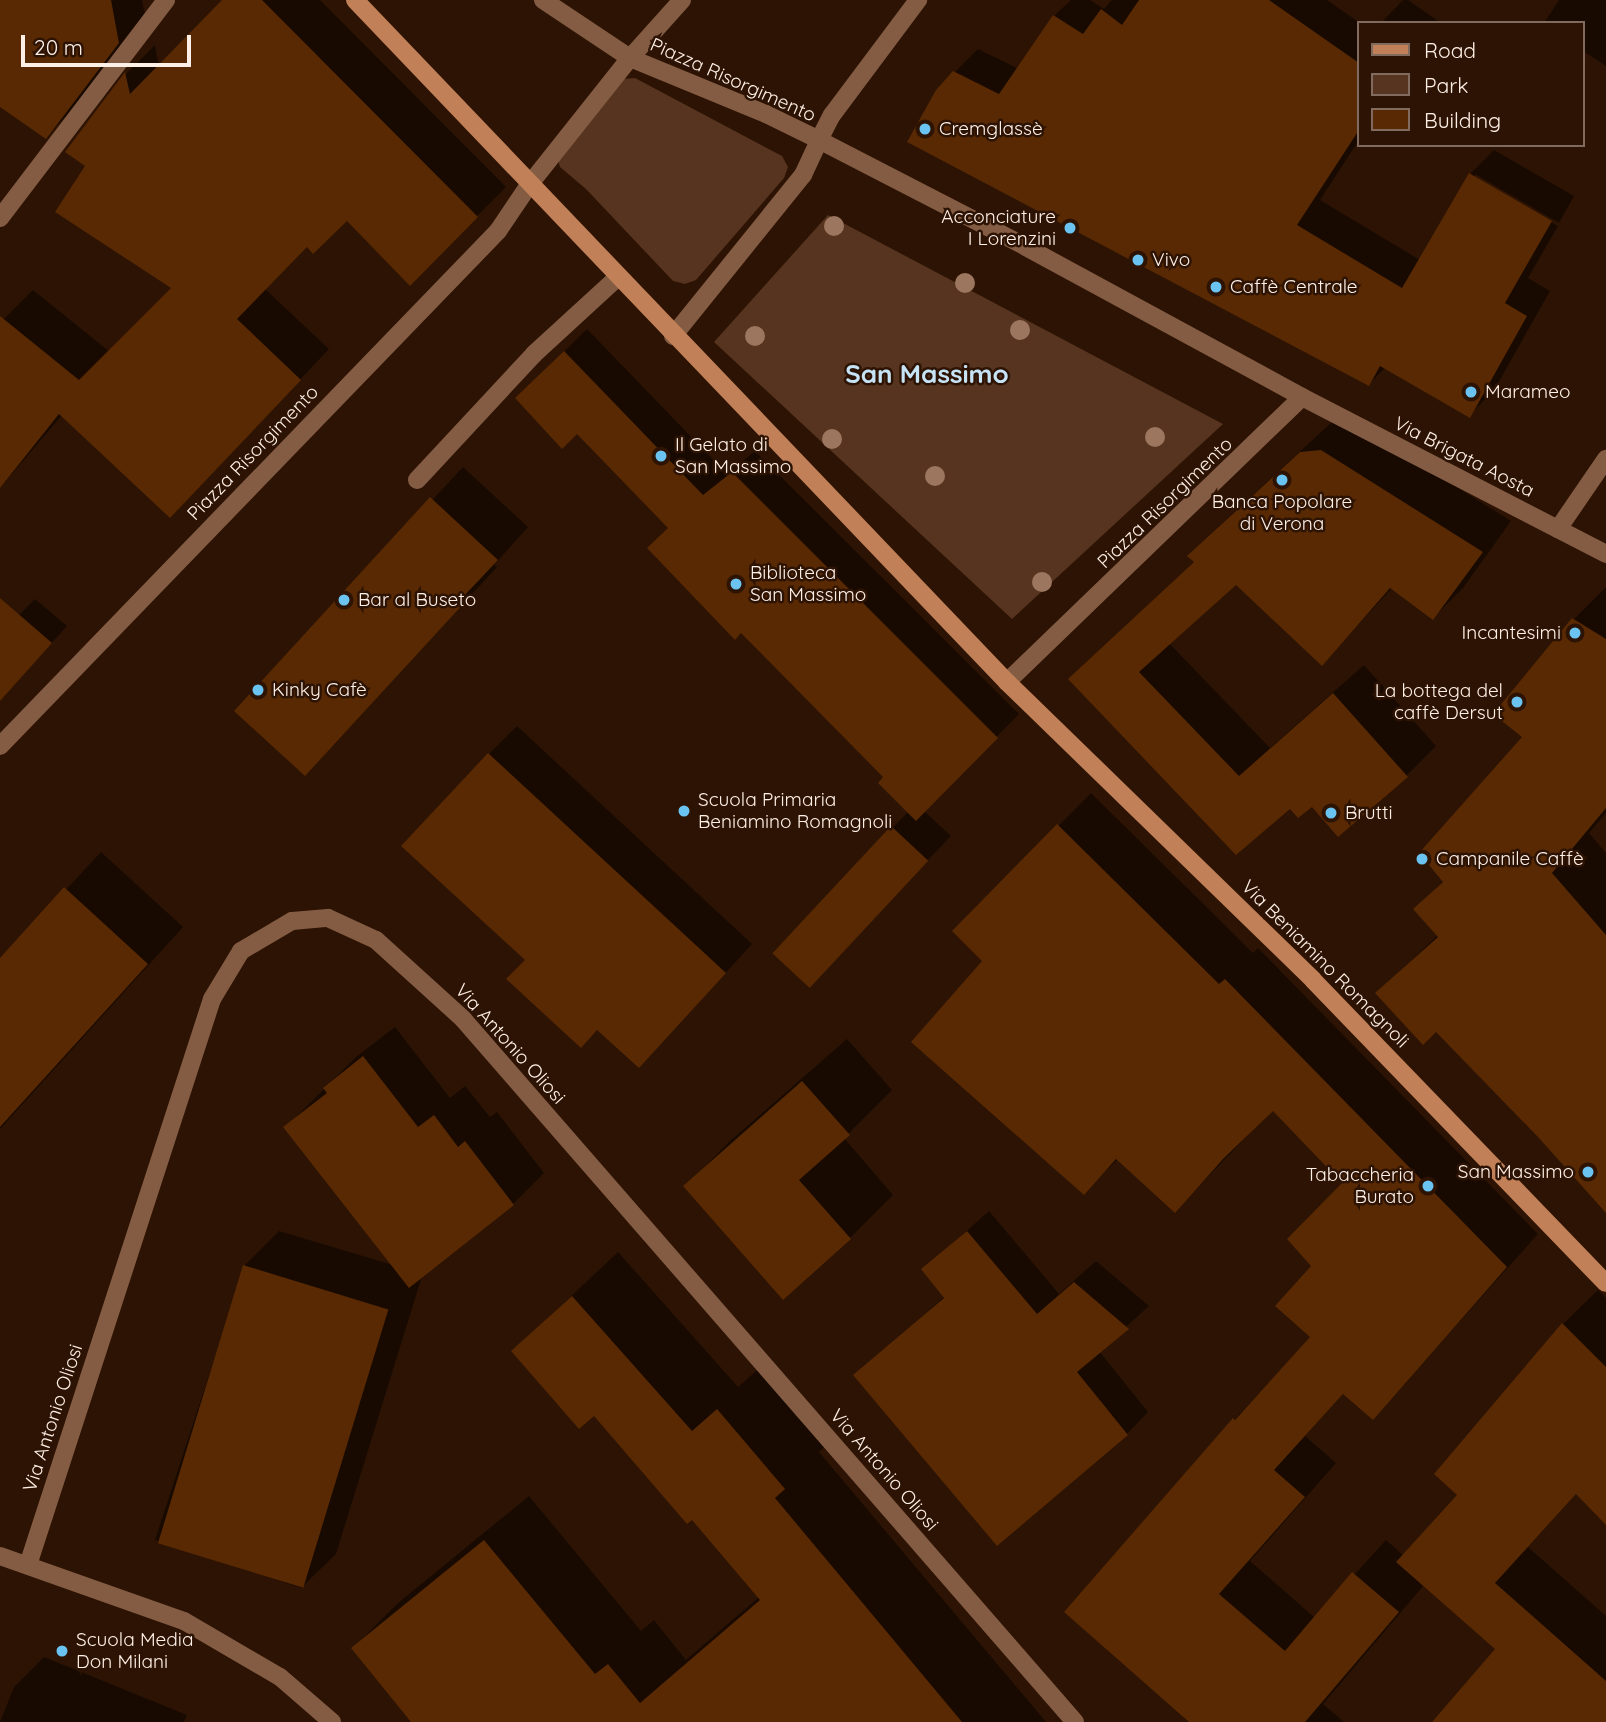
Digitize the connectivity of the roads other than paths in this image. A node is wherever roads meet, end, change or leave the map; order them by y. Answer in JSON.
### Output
{"nodes":[{"id":1,"x":355,"y":0,"type":"edge"},
{"id":2,"x":543,"y":0,"type":"edge"},
{"id":3,"x":682,"y":0,"type":"edge"},
{"id":4,"x":918,"y":0,"type":"edge"},
{"id":5,"x":160,"y":3,"type":"edge"},
{"id":6,"x":631,"y":58,"type":"junction"},
{"id":7,"x":819,"y":140,"type":"junction"},
{"id":8,"x":528,"y":185,"type":"junction"},
{"id":9,"x":0,"y":218,"type":"edge"},
{"id":10,"x":618,"y":278,"type":"junction"},
{"id":11,"x":673,"y":336,"type":"junction"},
{"id":12,"x":1302,"y":397,"type":"junction"},
{"id":13,"x":1606,"y":458,"type":"edge"},
{"id":14,"x":417,"y":481,"type":"dead end"},
{"id":15,"x":1558,"y":528,"type":"junction"},
{"id":16,"x":1606,"y":554,"type":"edge"},
{"id":17,"x":1007,"y":682,"type":"junction"},
{"id":18,"x":0,"y":746,"type":"edge"},
{"id":19,"x":1606,"y":1283,"type":"edge"},
{"id":20,"x":0,"y":1556,"type":"edge"},
{"id":21,"x":28,"y":1565,"type":"junction"},
{"id":22,"x":332,"y":1722,"type":"edge"},
{"id":23,"x":1075,"y":1722,"type":"edge"}],
"edges":[{"from":1,"to":8,"type":"main road"},
{"from":2,"to":6,"type":"street","name":"Piazza Risorgimento"},
{"from":3,"to":6,"type":"street","name":"Piazza Risorgimento"},
{"from":4,"to":7,"type":"street"},
{"from":5,"to":9,"type":"street"},
{"from":6,"to":7,"type":"street","name":"Piazza Risorgimento"},
{"from":6,"to":8,"type":"street","name":"Piazza Risorgimento"},
{"from":7,"to":11,"type":"street","name":"Piazza Risorgimento"},
{"from":7,"to":12,"type":"street","name":"Piazza Risorgimento"},
{"from":8,"to":10,"type":"main road"},
{"from":8,"to":18,"type":"street","name":"Piazza Risorgimento"},
{"from":10,"to":11,"type":"main road"},
{"from":10,"to":14,"type":"street"},
{"from":11,"to":17,"type":"main road"},
{"from":12,"to":15,"type":"street","name":"Via Brigata Aosta"},
{"from":12,"to":17,"type":"street","name":"Piazza Risorgimento"},
{"from":13,"to":15,"type":"street"},
{"from":15,"to":16,"type":"street","name":"Via Brigata Aosta"},
{"from":17,"to":19,"type":"main road","name":"Via Beniamino Romagnoli"},
{"from":20,"to":21,"type":"street"},
{"from":21,"to":22,"type":"street"},
{"from":21,"to":23,"type":"street","name":"Via Antonio Oliosi"}]}
